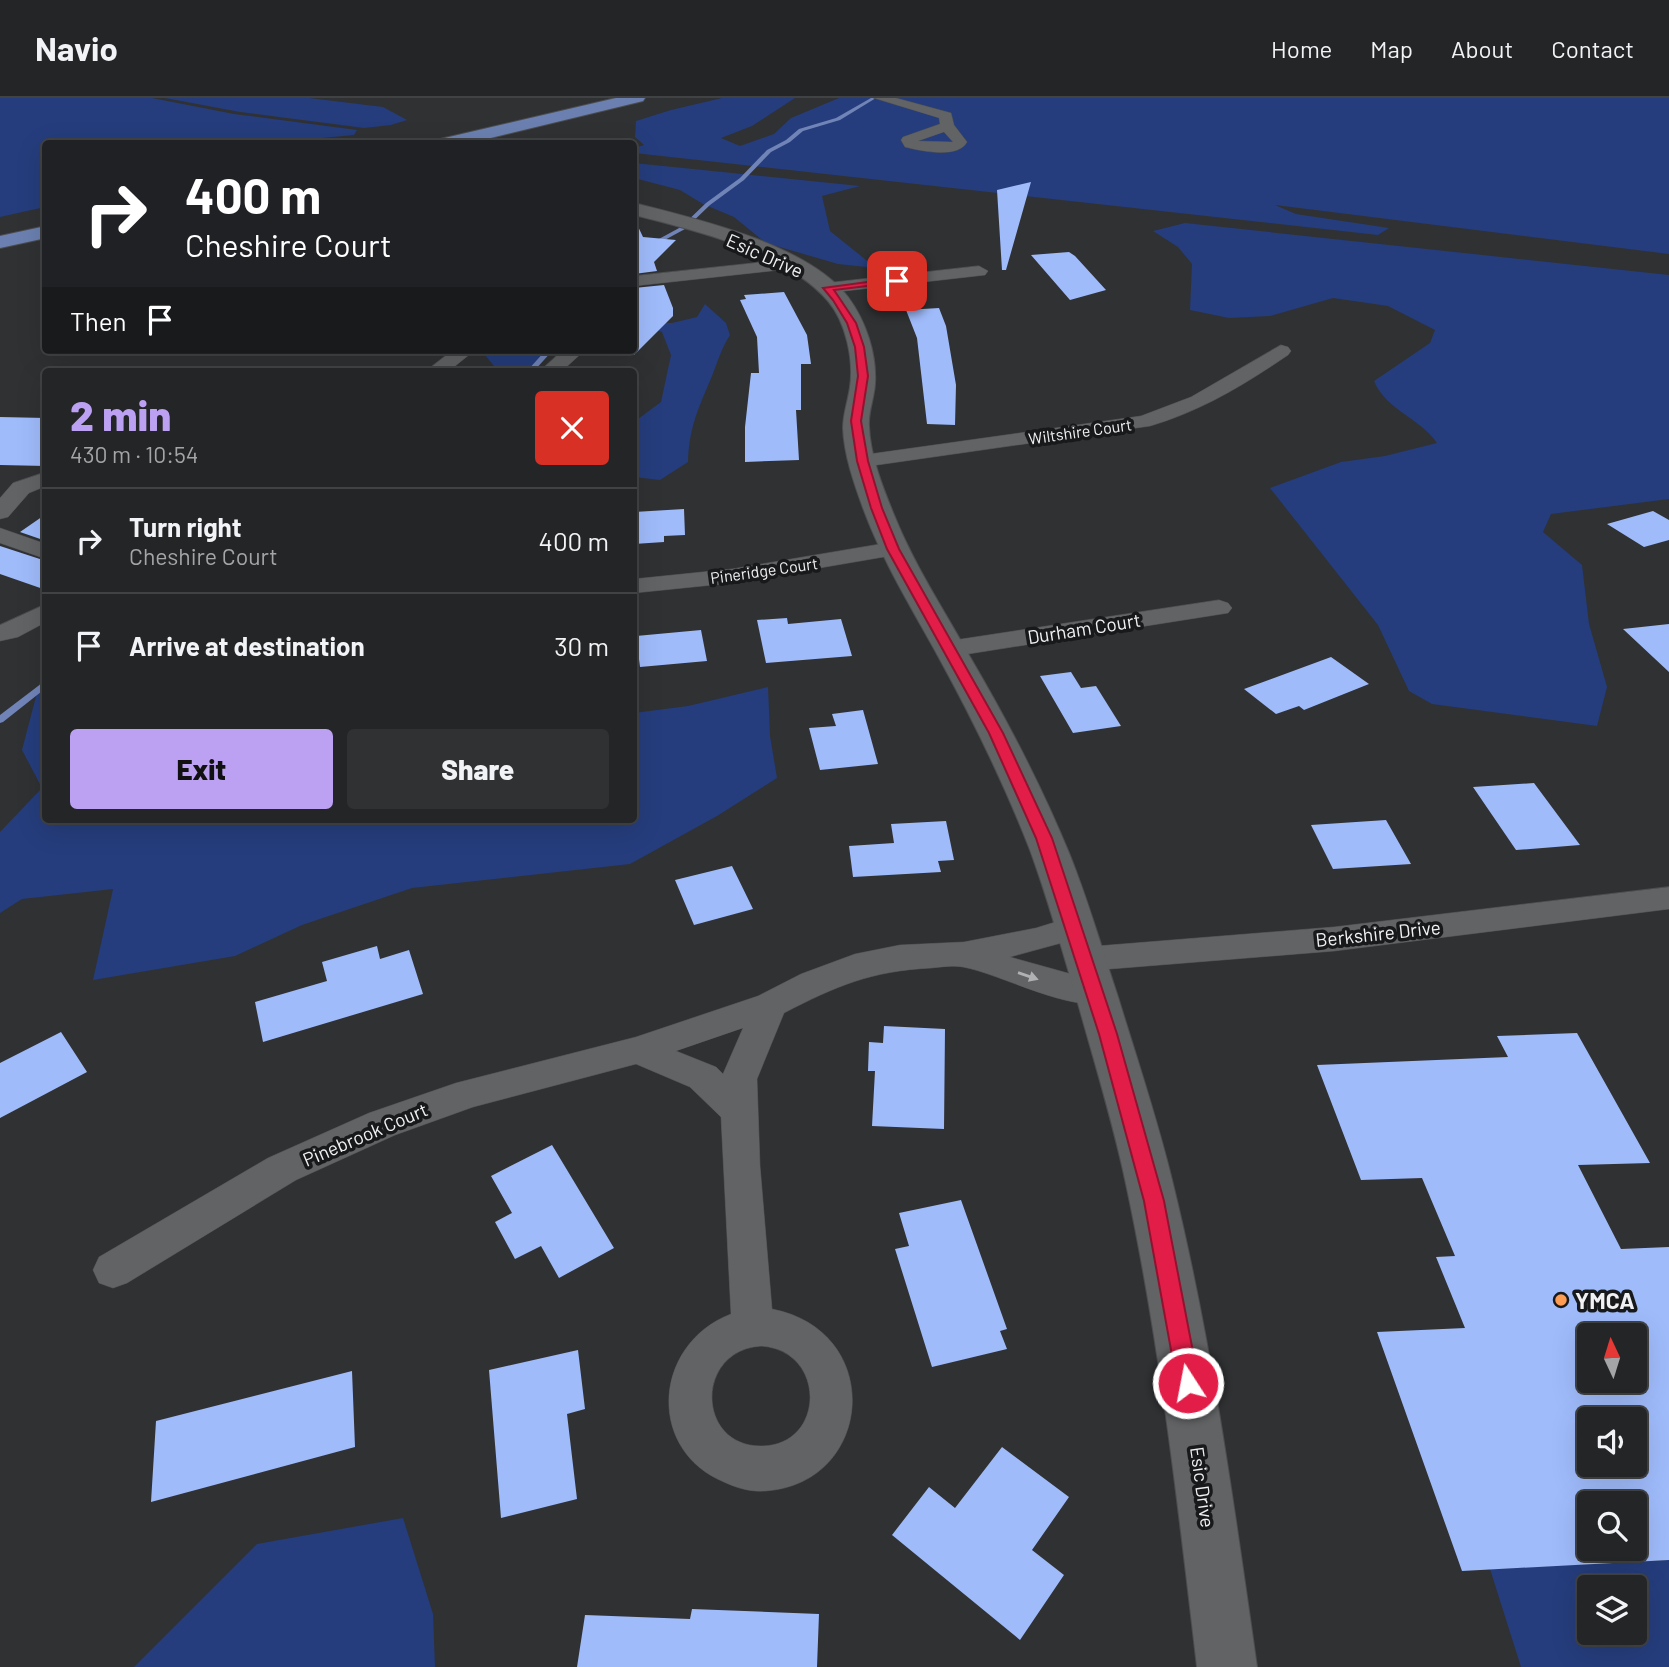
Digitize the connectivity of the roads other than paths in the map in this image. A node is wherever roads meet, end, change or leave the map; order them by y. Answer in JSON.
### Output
{"nodes":[{"id":1,"x":637,"y":98,"type":"edge"},
{"id":2,"x":881,"y":98,"type":"edge"},
{"id":3,"x":947,"y":126,"type":"dead end"},
{"id":4,"x":459,"y":140,"type":"edge"},
{"id":5,"x":637,"y":210,"type":"edge"},
{"id":6,"x":42,"y":233,"type":"edge"},
{"id":7,"x":0,"y":242,"type":"edge"},
{"id":8,"x":792,"y":264,"type":"junction"},
{"id":9,"x":979,"y":271,"type":"dead end"},
{"id":10,"x":637,"y":281,"type":"edge"},
{"id":11,"x":827,"y":288,"type":"junction"},
{"id":12,"x":1281,"y":351,"type":"dead end"},
{"id":13,"x":459,"y":354,"type":"edge"},
{"id":14,"x":570,"y":354,"type":"edge"},
{"id":15,"x":440,"y":368,"type":"edge"},
{"id":16,"x":554,"y":368,"type":"edge"},
{"id":17,"x":863,"y":461,"type":"junction"},
{"id":18,"x":42,"y":480,"type":"edge"},
{"id":19,"x":0,"y":512,"type":"edge"},
{"id":20,"x":0,"y":536,"type":"edge"},
{"id":21,"x":893,"y":549,"type":"junction"},
{"id":22,"x":42,"y":551,"type":"edge"},
{"id":23,"x":637,"y":586,"type":"edge"},
{"id":24,"x":1219,"y":608,"type":"dead end"},
{"id":25,"x":42,"y":613,"type":"edge"},
{"id":26,"x":5,"y":632,"type":"edge"},
{"id":27,"x":949,"y":649,"type":"junction"},
{"id":28,"x":1669,"y":898,"type":"edge"},
{"id":29,"x":964,"y":954,"type":"junction"},
{"id":30,"x":1085,"y":960,"type":"junction"},
{"id":31,"x":770,"y":1005,"type":"junction"},
{"id":32,"x":638,"y":1050,"type":"junction"},
{"id":33,"x":739,"y":1111,"type":"junction"},
{"id":34,"x":113,"y":1270,"type":"dead end"},
{"id":35,"x":753,"y":1327,"type":"dead end"},
{"id":36,"x":1227,"y":1667,"type":"edge"}],
"edges":[{"from":1,"to":4,"type":"main road"},
{"from":2,"to":3,"type":"street"},
{"from":5,"to":8,"type":"street","name":"Esic Drive"},
{"from":6,"to":7,"type":"main road"},
{"from":8,"to":10,"type":"street"},
{"from":8,"to":11,"type":"street","name":"Esic Drive"},
{"from":9,"to":11,"type":"street"},
{"from":11,"to":17,"type":"street","name":"Esic Drive"},
{"from":12,"to":17,"type":"street","name":"Wiltshire Court"},
{"from":13,"to":15,"type":"street"},
{"from":14,"to":16,"type":"street"},
{"from":17,"to":21,"type":"street","name":"Esic Drive"},
{"from":18,"to":19,"type":"street"},
{"from":20,"to":22,"type":"street"},
{"from":21,"to":23,"type":"street","name":"Pineridge Court"},
{"from":21,"to":27,"type":"street","name":"Esic Drive"},
{"from":24,"to":27,"type":"street","name":"Durham Court"},
{"from":25,"to":26,"type":"street"},
{"from":27,"to":30,"type":"street","name":"Esic Drive"},
{"from":28,"to":30,"type":"street","name":"Berkshire Drive"},
{"from":29,"to":30,"type":"street","name":"Pinebrook Court"},
{"from":29,"to":30,"type":"street","name":"Pinebrook Court","one_way":true},
{"from":29,"to":31,"type":"street","name":"Pinebrook Court"},
{"from":30,"to":36,"type":"street","name":"Esic Drive"},
{"from":31,"to":32,"type":"street","name":"Pinebrook Court"},
{"from":31,"to":33,"type":"street"},
{"from":32,"to":33,"type":"street"},
{"from":32,"to":34,"type":"street","name":"Pinebrook Court"},
{"from":33,"to":35,"type":"street"}]}
